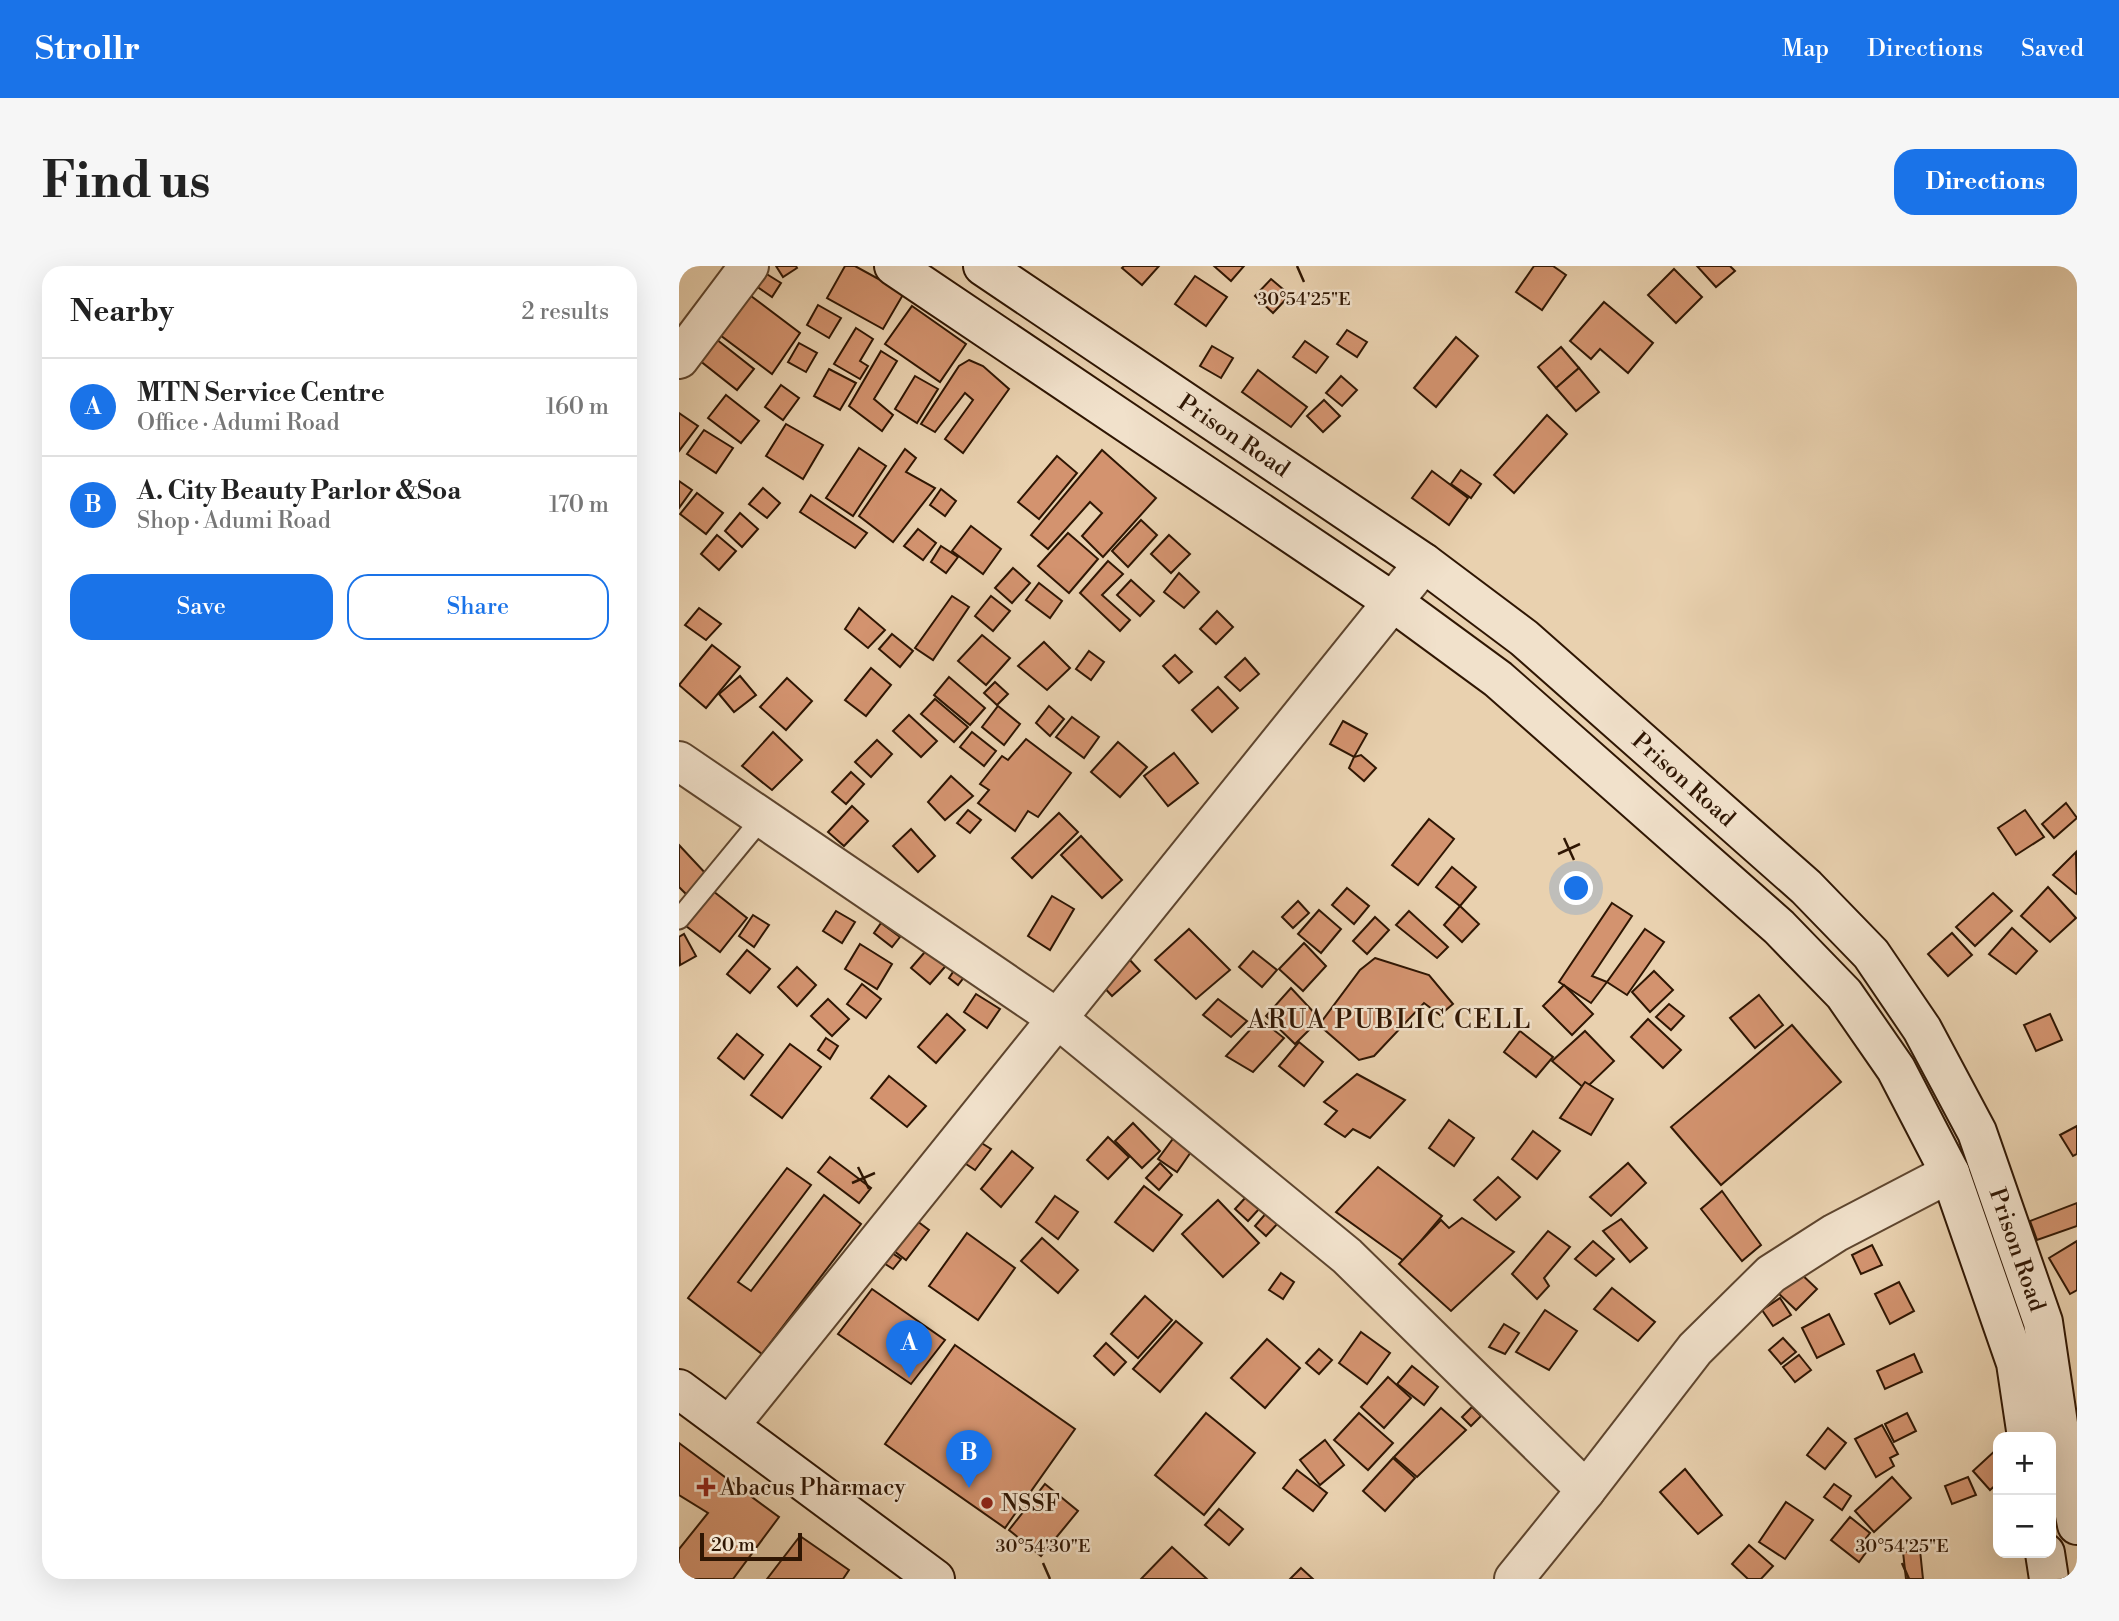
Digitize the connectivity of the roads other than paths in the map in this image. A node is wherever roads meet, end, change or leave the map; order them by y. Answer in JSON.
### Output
{"nodes":[{"id":1,"x":749,"y":266,"type":"edge"},
{"id":2,"x":894,"y":266,"type":"edge"},
{"id":3,"x":983,"y":266,"type":"edge"},
{"id":4,"x":679,"y":359,"type":"edge"},
{"id":5,"x":1424,"y":563,"type":"junction"},
{"id":6,"x":1393,"y":602,"type":"junction"},
{"id":7,"x":679,"y":761,"type":"edge"},
{"id":8,"x":763,"y":817,"type":"junction"},
{"id":9,"x":679,"y":919,"type":"edge"},
{"id":10,"x":1058,"y":1019,"type":"junction"},
{"id":11,"x":1950,"y":1173,"type":"junction"},
{"id":12,"x":679,"y":1389,"type":"edge"},
{"id":13,"x":730,"y":1425,"type":"junction"},
{"id":14,"x":2050,"y":1432,"type":"edge"},
{"id":15,"x":2053,"y":1432,"type":"edge"},
{"id":16,"x":2056,"y":1448,"type":"edge"},
{"id":17,"x":1586,"y":1490,"type":"junction"},
{"id":18,"x":2077,"y":1525,"type":"edge"},
{"id":19,"x":2046,"y":1558,"type":"edge"},
{"id":20,"x":935,"y":1579,"type":"edge"},
{"id":21,"x":1514,"y":1579,"type":"edge"},
{"id":22,"x":2049,"y":1579,"type":"edge"}],
"edges":[{"from":1,"to":4,"type":"street"},
{"from":2,"to":6,"type":"street","name":"Prison Road"},
{"from":3,"to":5,"type":"street","name":"Prison Road"},
{"from":5,"to":6,"type":"street"},
{"from":5,"to":15,"type":"street","name":"Prison Road"},
{"from":6,"to":10,"type":"street"},
{"from":6,"to":11,"type":"street","name":"Prison Road"},
{"from":7,"to":8,"type":"street"},
{"from":8,"to":9,"type":"lane"},
{"from":8,"to":10,"type":"street"},
{"from":10,"to":13,"type":"street"},
{"from":10,"to":17,"type":"street"},
{"from":11,"to":14,"type":"street","name":"Prison Road"},
{"from":11,"to":17,"type":"street"},
{"from":12,"to":13,"type":"street"},
{"from":13,"to":20,"type":"street"},
{"from":16,"to":18,"type":"street","name":"Prison Road"},
{"from":17,"to":21,"type":"street"},
{"from":19,"to":22,"type":"street"}]}
